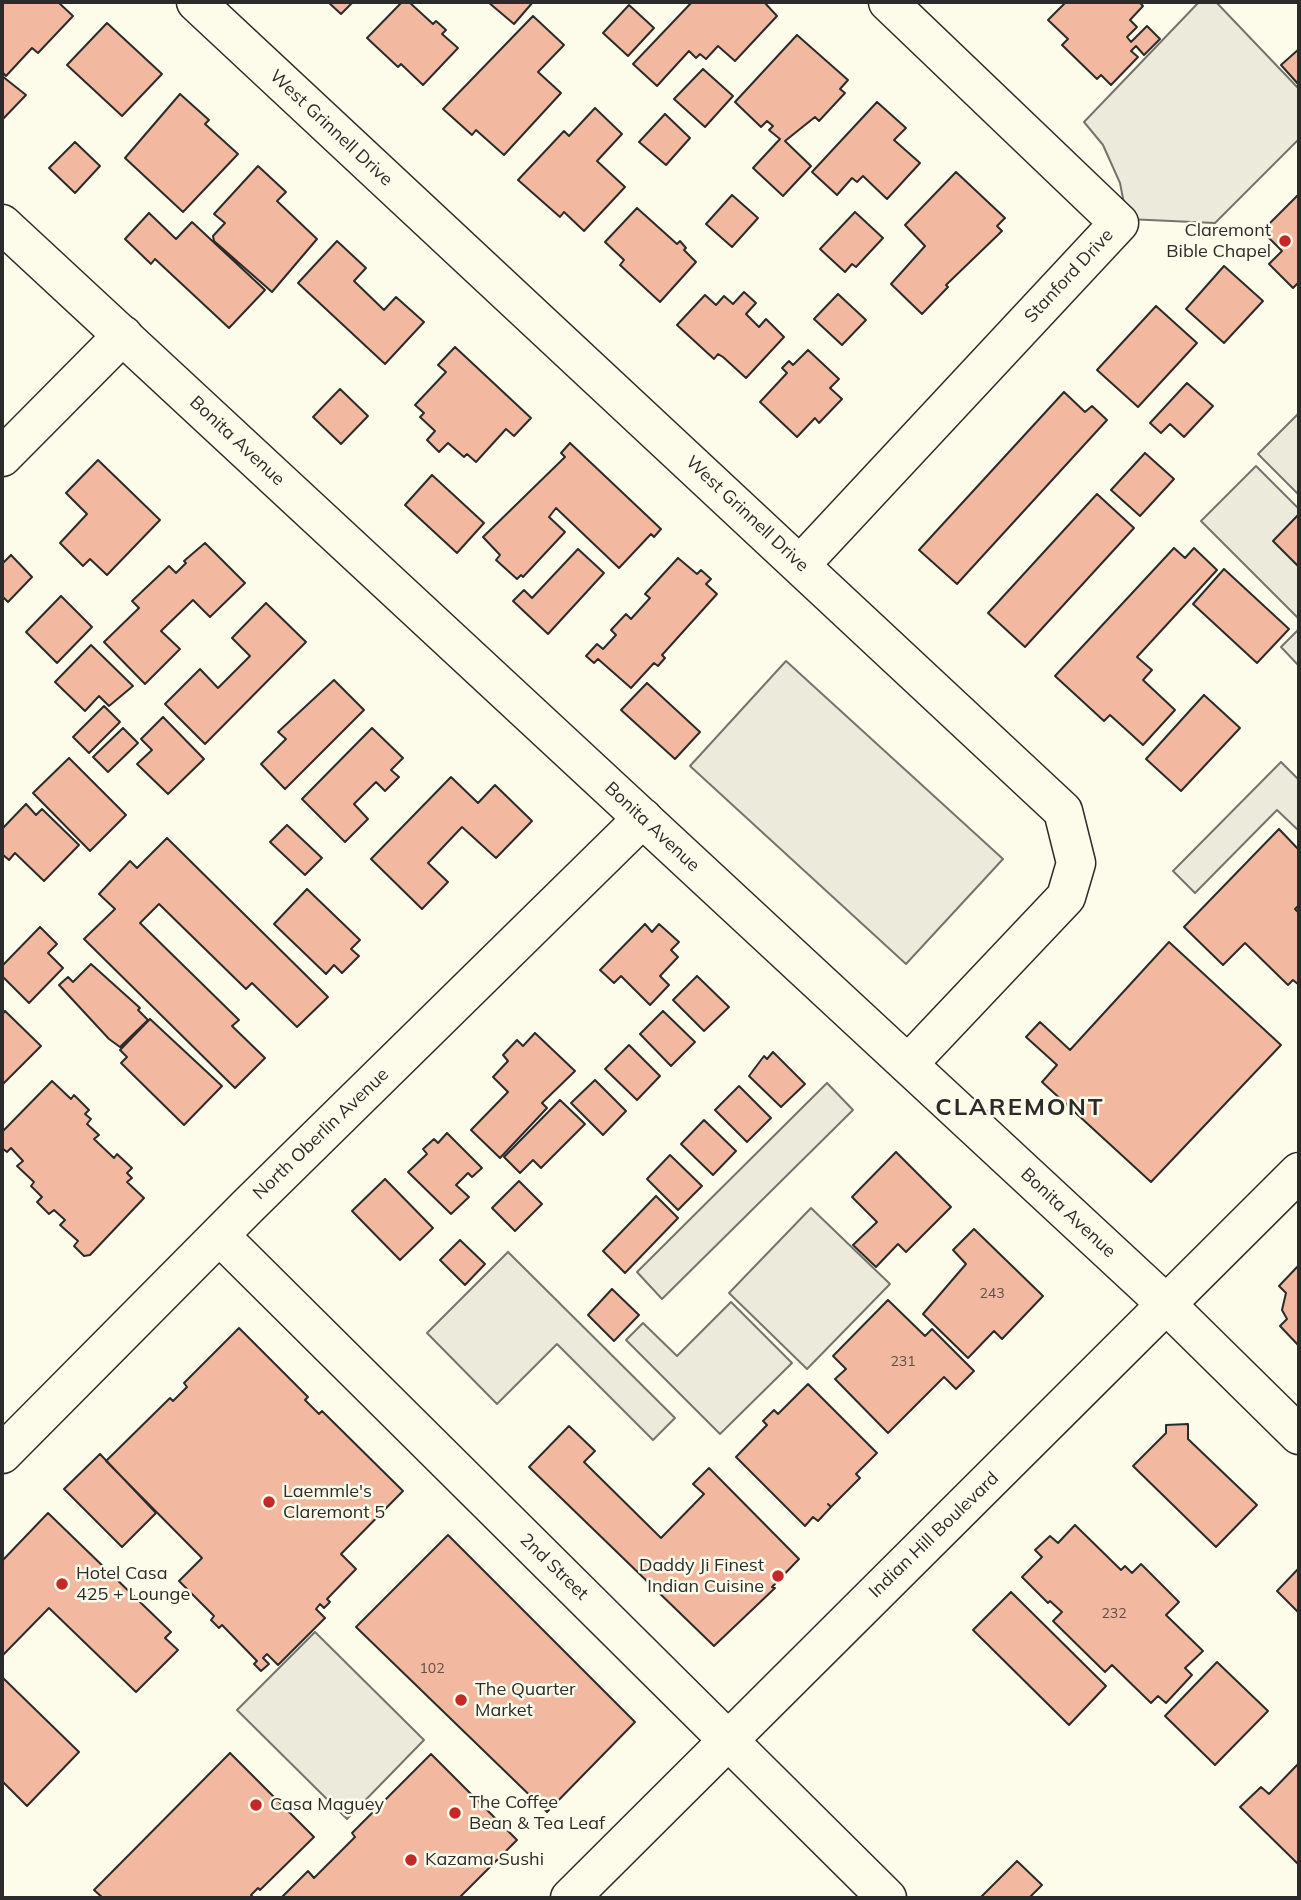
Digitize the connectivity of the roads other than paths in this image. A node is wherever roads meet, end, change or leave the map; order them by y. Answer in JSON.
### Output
{"nodes":[{"id":1,"x":195,"y":2,"type":"edge"},
{"id":2,"x":888,"y":2,"type":"edge"},
{"id":3,"x":2,"y":223,"type":"edge"},
{"id":4,"x":123,"y":335,"type":"junction"},
{"id":5,"x":2,"y":457,"type":"edge"},
{"id":6,"x":801,"y":564,"type":"junction"},
{"id":7,"x":643,"y":818,"type":"junction"},
{"id":8,"x":908,"y":1064,"type":"junction"},
{"id":9,"x":1299,"y":1172,"type":"edge"},
{"id":10,"x":220,"y":1236,"type":"junction"},
{"id":11,"x":1164,"y":1303,"type":"junction"},
{"id":12,"x":1299,"y":1435,"type":"edge"},
{"id":13,"x":2,"y":1454,"type":"edge"},
{"id":14,"x":730,"y":1740,"type":"junction"},
{"id":15,"x":570,"y":1898,"type":"edge"},
{"id":16,"x":887,"y":1898,"type":"edge"}],
"edges":[{"from":1,"to":6,"type":"street","name":"West Grinnell Drive"},
{"from":2,"to":6,"type":"street","name":"Stanford Drive"},
{"from":3,"to":4,"type":"street","name":"Bonita Avenue"},
{"from":4,"to":5,"type":"street"},
{"from":4,"to":7,"type":"street","name":"Bonita Avenue"},
{"from":6,"to":8,"type":"street","name":"West Grinnell Drive"},
{"from":7,"to":8,"type":"street","name":"Bonita Avenue"},
{"from":7,"to":10,"type":"street","name":"North Oberlin Avenue"},
{"from":8,"to":11,"type":"street","name":"Bonita Avenue"},
{"from":9,"to":11,"type":"street","name":"Indian Hill Boulevard"},
{"from":10,"to":13,"type":"street","name":"North Oberlin Avenue"},
{"from":10,"to":14,"type":"street","name":"2nd Street"},
{"from":11,"to":12,"type":"street","name":"Bonita Avenue"},
{"from":11,"to":14,"type":"street","name":"Indian Hill Boulevard"},
{"from":14,"to":15,"type":"street","name":"Indian Hill Boulevard"},
{"from":14,"to":16,"type":"street","name":"2nd Street"}]}
